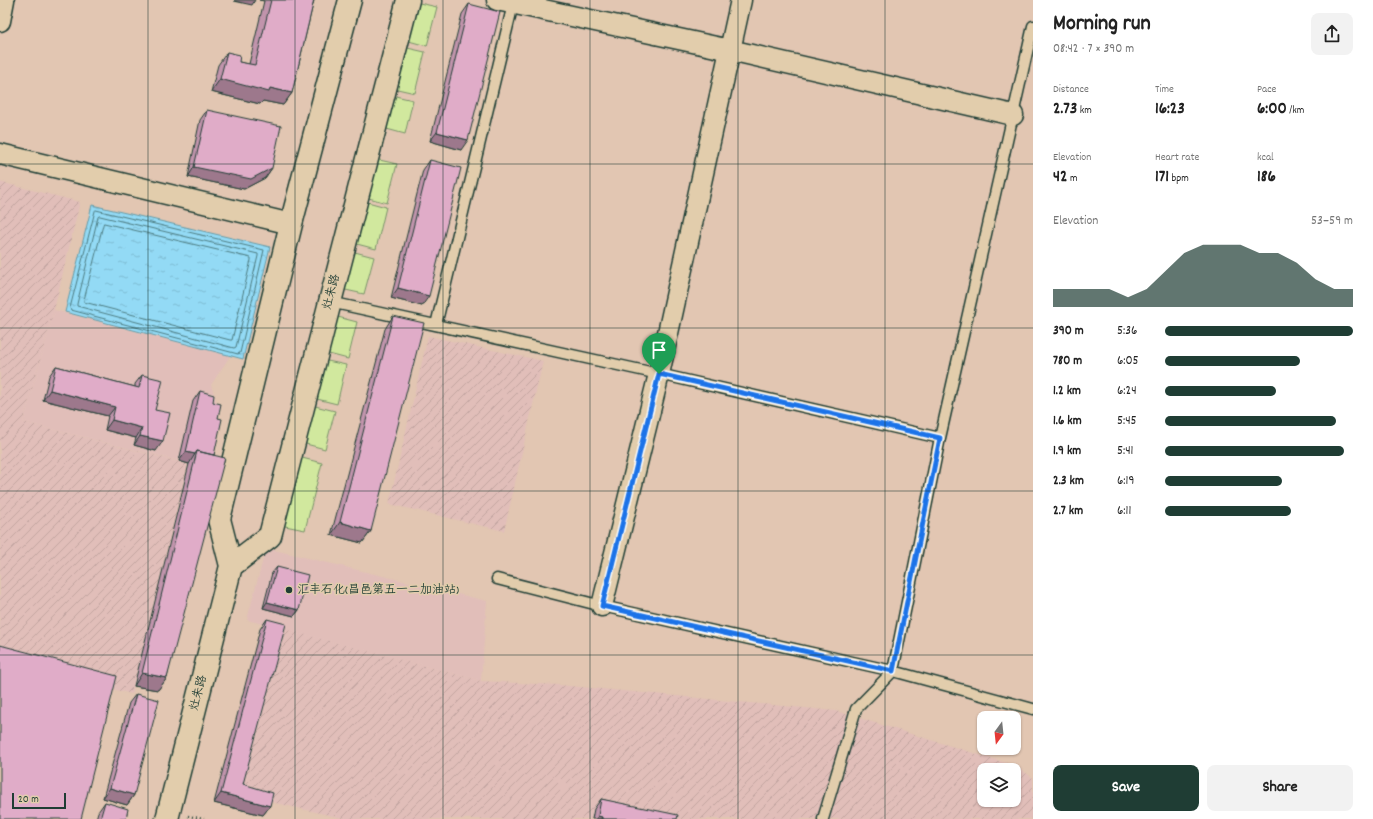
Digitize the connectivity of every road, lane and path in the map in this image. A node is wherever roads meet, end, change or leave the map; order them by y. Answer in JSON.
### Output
{"nodes":[{"id":1,"x":4,"y":0,"type":"edge"},
{"id":2,"x":350,"y":0,"type":"edge"},
{"id":3,"x":408,"y":0,"type":"edge"},
{"id":4,"x":741,"y":0,"type":"edge"},
{"id":5,"x":508,"y":1,"type":"edge"},
{"id":6,"x":0,"y":21,"type":"edge"},
{"id":7,"x":1033,"y":26,"type":"edge"},
{"id":8,"x":730,"y":50,"type":"junction"},
{"id":9,"x":1013,"y":116,"type":"junction"},
{"id":10,"x":0,"y":154,"type":"edge"},
{"id":11,"x":291,"y":224,"type":"junction"},
{"id":12,"x":330,"y":302,"type":"junction"},
{"id":13,"x":436,"y":325,"type":"junction"},
{"id":14,"x":659,"y":374,"type":"junction"},
{"id":15,"x":940,"y":438,"type":"junction"},
{"id":16,"x":231,"y":566,"type":"junction"},
{"id":17,"x":497,"y":580,"type":"dead end"},
{"id":18,"x":602,"y":606,"type":"junction"},
{"id":19,"x":893,"y":671,"type":"junction"},
{"id":20,"x":1033,"y":709,"type":"edge"},
{"id":21,"x":167,"y":819,"type":"edge"},
{"id":22,"x":823,"y":819,"type":"edge"}],
"edges":[{"from":1,"to":6,"type":"street"},
{"from":2,"to":11,"type":"main road","name":"灶朱路"},
{"from":3,"to":12,"type":"main road","name":"灶朱路"},
{"from":4,"to":8,"type":"street"},
{"from":5,"to":8,"type":"street"},
{"from":5,"to":13,"type":"lane"},
{"from":7,"to":9,"type":"lane"},
{"from":8,"to":9,"type":"street"},
{"from":8,"to":14,"type":"street"},
{"from":9,"to":15,"type":"lane"},
{"from":10,"to":11,"type":"street"},
{"from":11,"to":16,"type":"main road","name":"灶朱路"},
{"from":12,"to":13,"type":"lane"},
{"from":12,"to":16,"type":"main road","name":"灶朱路"},
{"from":13,"to":14,"type":"lane"},
{"from":14,"to":15,"type":"lane"},
{"from":14,"to":18,"type":"street"},
{"from":15,"to":19,"type":"lane"},
{"from":16,"to":21,"type":"main road","name":"灶朱路"},
{"from":17,"to":18,"type":"lane"},
{"from":18,"to":19,"type":"lane"},
{"from":19,"to":20,"type":"lane"},
{"from":19,"to":22,"type":"lane"}]}
